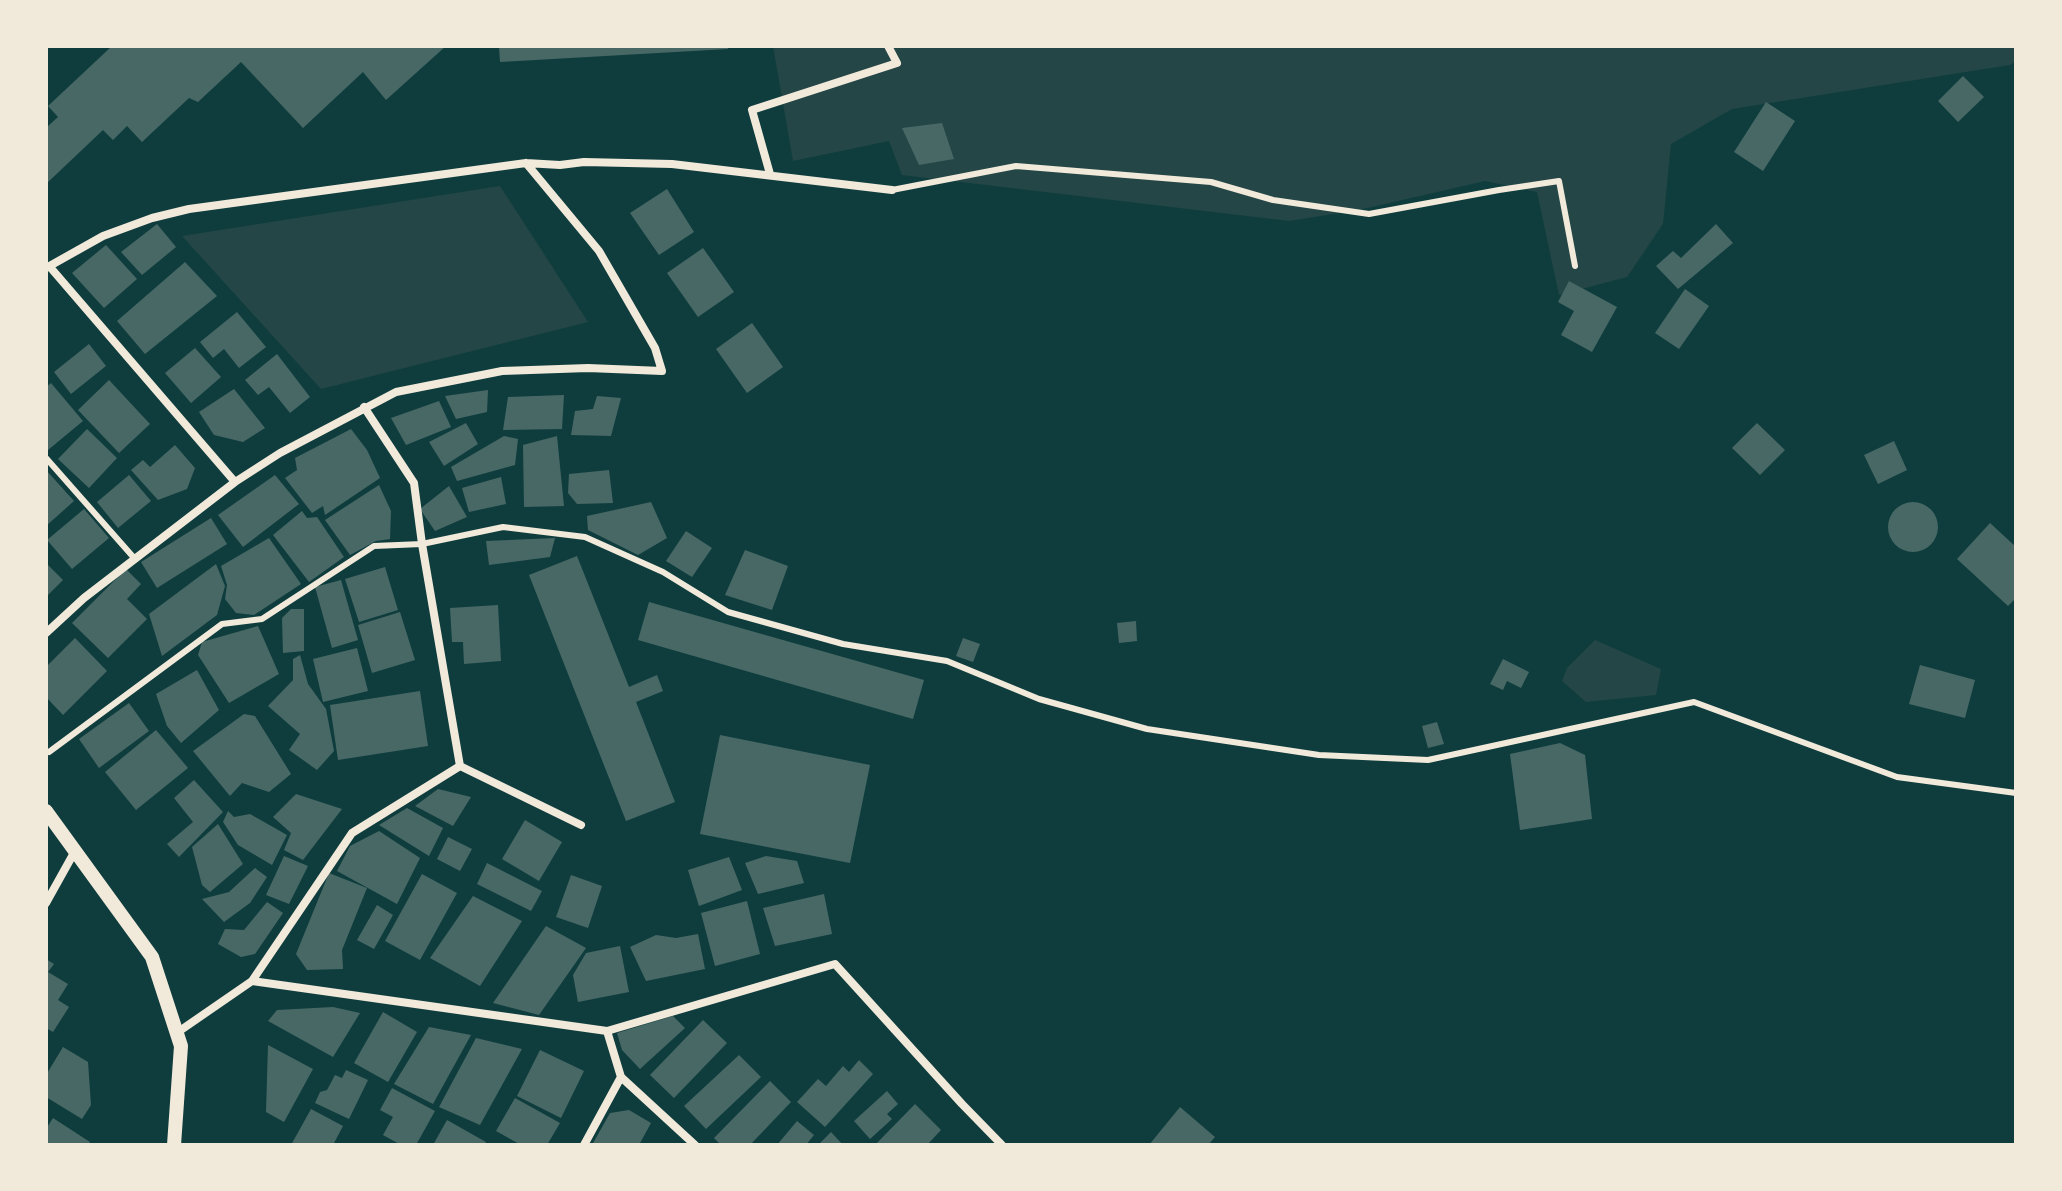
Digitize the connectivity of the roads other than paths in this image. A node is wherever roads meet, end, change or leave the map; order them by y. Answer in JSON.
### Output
{"nodes":[{"id":1,"x":888,"y":46,"type":"edge"},
{"id":2,"x":526,"y":163,"type":"junction"},
{"id":3,"x":770,"y":174,"type":"junction"},
{"id":4,"x":892,"y":190,"type":"joint"},
{"id":5,"x":1575,"y":266,"type":"dead end"},
{"id":6,"x":48,"y":267,"type":"edge"},
{"id":7,"x":364,"y":407,"type":"junction"},
{"id":8,"x":46,"y":458,"type":"edge"},
{"id":9,"x":235,"y":482,"type":"junction"},
{"id":10,"x":422,"y":544,"type":"junction"},
{"id":11,"x":135,"y":559,"type":"junction"},
{"id":12,"x":46,"y":633,"type":"edge"},
{"id":13,"x":49,"y":752,"type":"dead end"},
{"id":14,"x":460,"y":766,"type":"junction"},
{"id":15,"x":2016,"y":793,"type":"edge"},
{"id":16,"x":46,"y":811,"type":"edge"},
{"id":17,"x":581,"y":825,"type":"dead end"},
{"id":18,"x":75,"y":851,"type":"junction"},
{"id":19,"x":46,"y":903,"type":"edge"},
{"id":20,"x":252,"y":981,"type":"junction"},
{"id":21,"x":607,"y":1031,"type":"junction"},
{"id":22,"x":178,"y":1032,"type":"junction"},
{"id":23,"x":621,"y":1077,"type":"junction"},
{"id":24,"x":174,"y":1145,"type":"edge"},
{"id":25,"x":584,"y":1145,"type":"edge"},
{"id":26,"x":695,"y":1145,"type":"edge"},
{"id":27,"x":1002,"y":1145,"type":"edge"}],
"edges":[{"from":1,"to":3,"type":"street"},
{"from":2,"to":3,"type":"street"},
{"from":2,"to":6,"type":"street"},
{"from":2,"to":7,"type":"street"},
{"from":3,"to":4,"type":"street"},
{"from":4,"to":5,"type":"lane"},
{"from":6,"to":9,"type":"street"},
{"from":7,"to":9,"type":"street"},
{"from":7,"to":10,"type":"street"},
{"from":8,"to":11,"type":"lane"},
{"from":9,"to":11,"type":"street"},
{"from":10,"to":13,"type":"lane"},
{"from":10,"to":14,"type":"street"},
{"from":10,"to":15,"type":"lane"},
{"from":11,"to":12,"type":"street"},
{"from":14,"to":17,"type":"street"},
{"from":14,"to":20,"type":"street"},
{"from":16,"to":18,"type":"street"},
{"from":18,"to":19,"type":"street"},
{"from":18,"to":22,"type":"street"},
{"from":20,"to":21,"type":"street"},
{"from":20,"to":22,"type":"street"},
{"from":21,"to":23,"type":"street"},
{"from":21,"to":27,"type":"street"},
{"from":22,"to":24,"type":"street"},
{"from":23,"to":25,"type":"street"},
{"from":23,"to":26,"type":"street"}]}
